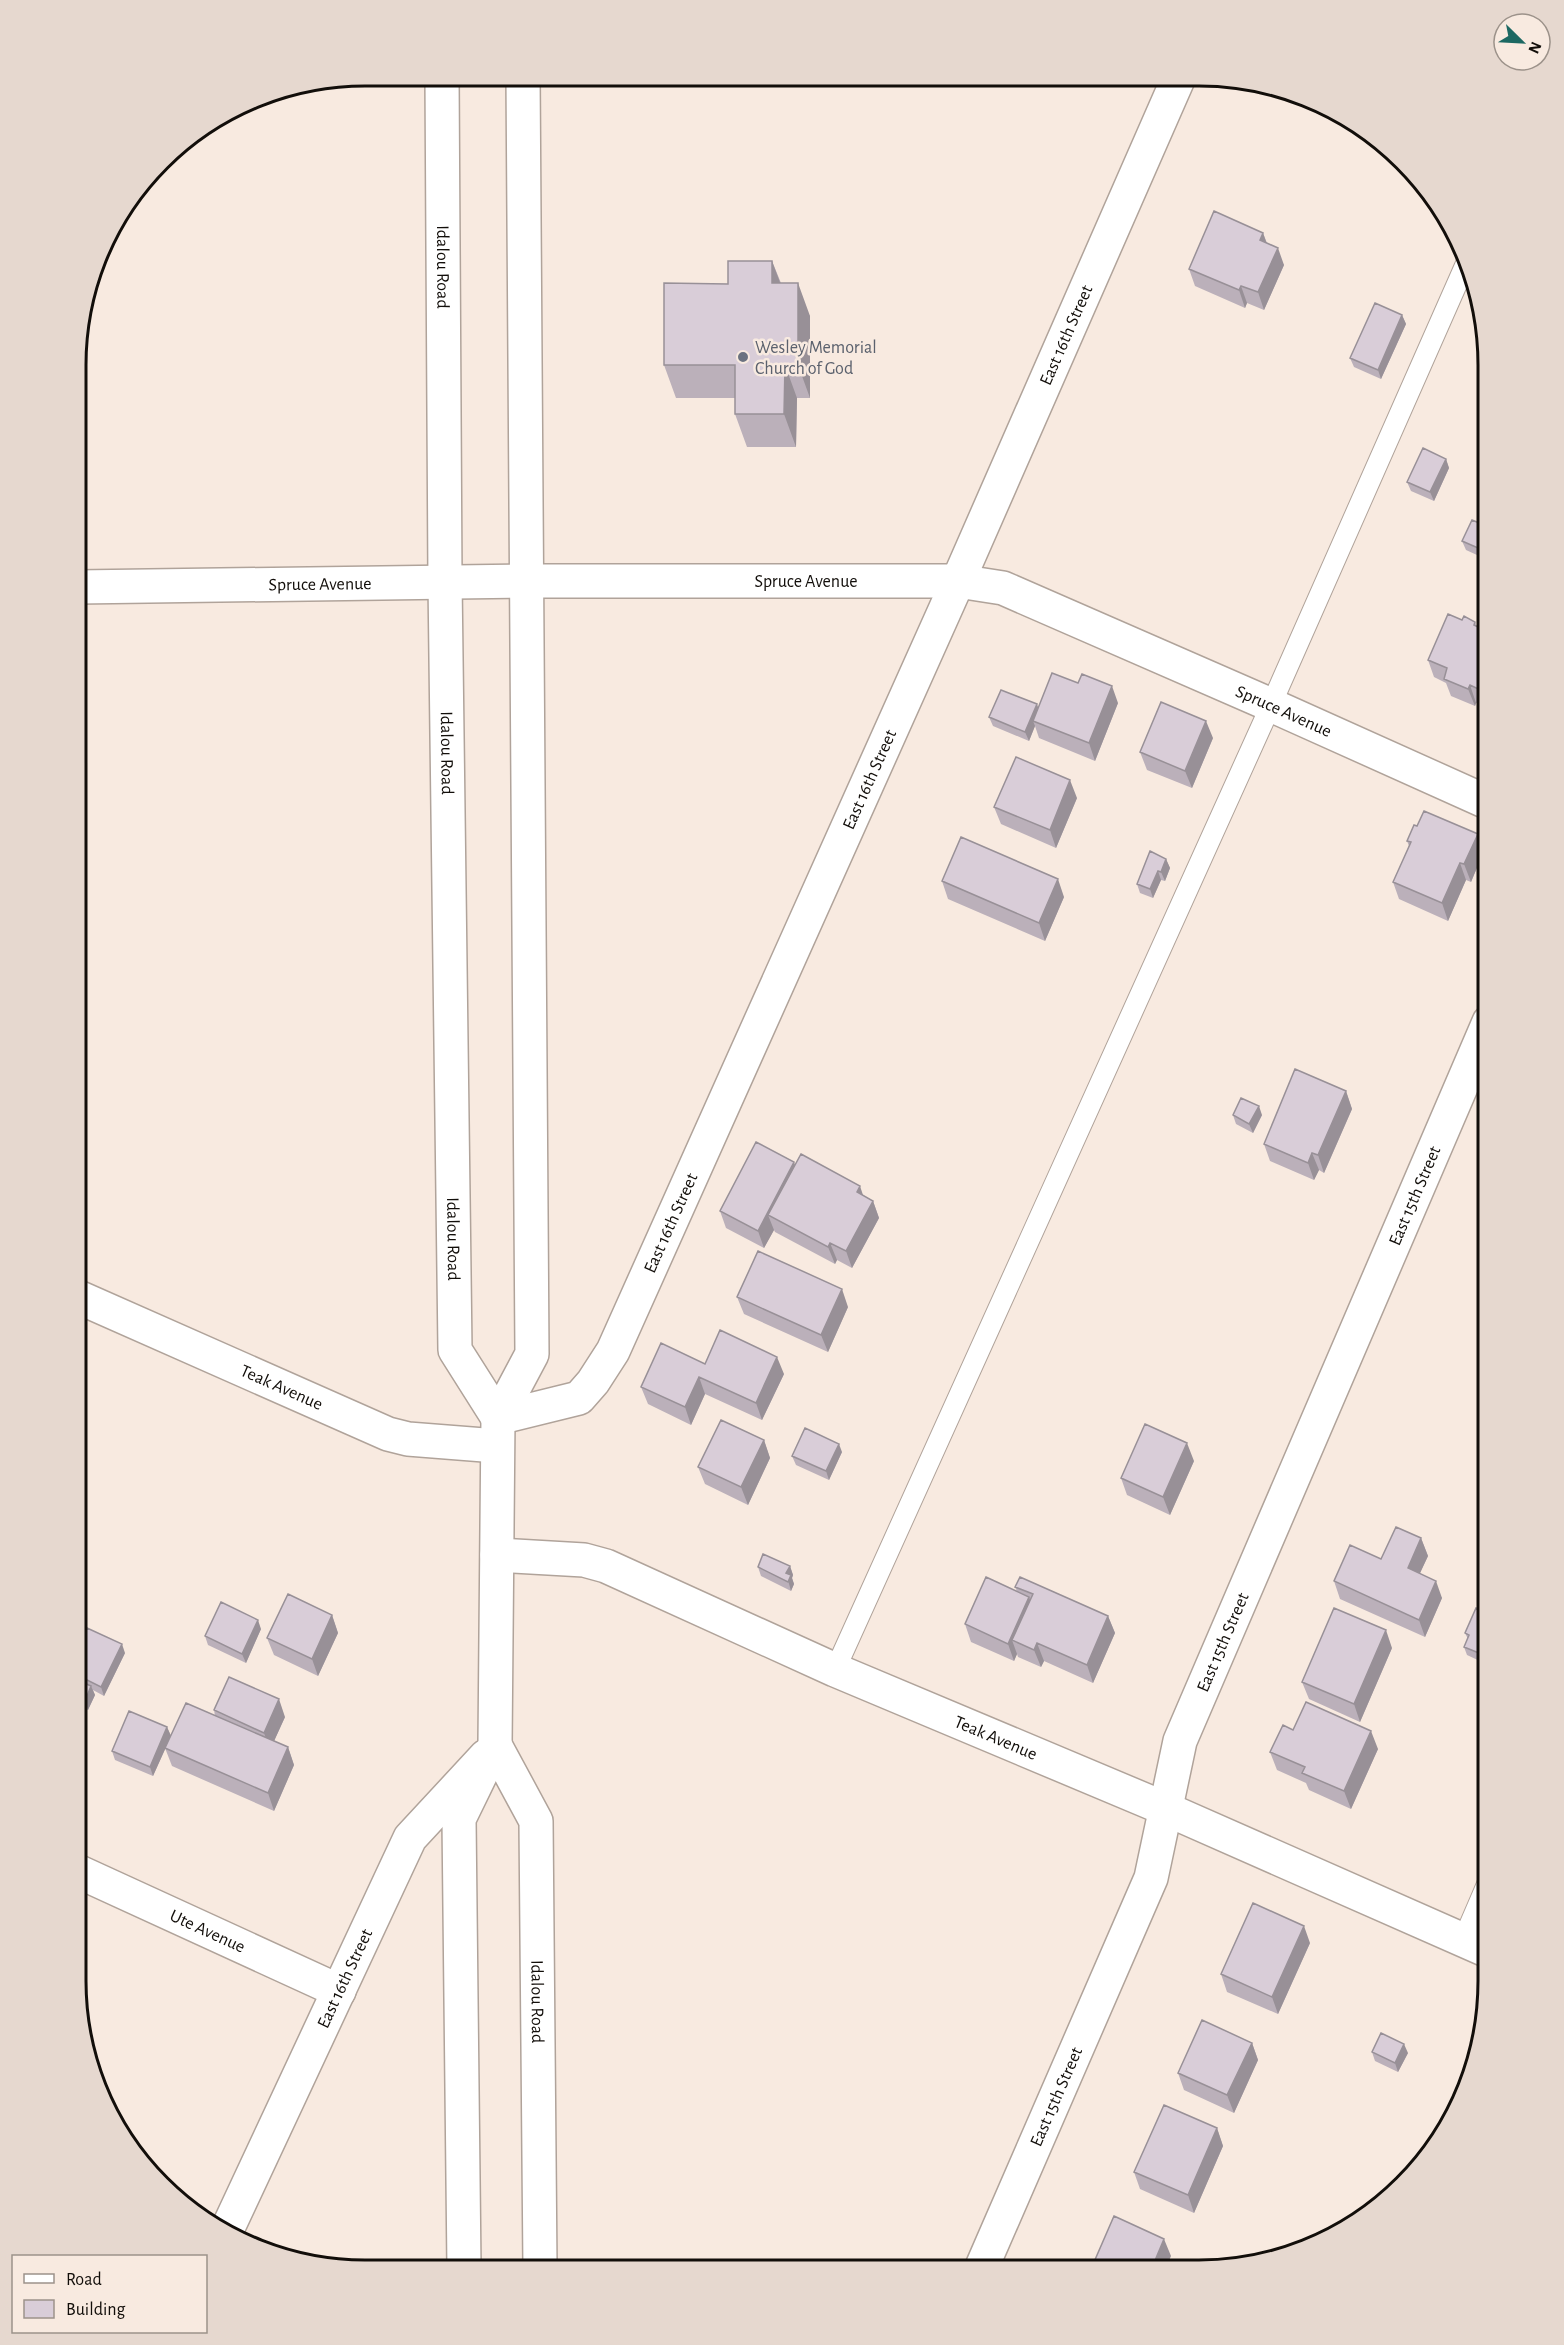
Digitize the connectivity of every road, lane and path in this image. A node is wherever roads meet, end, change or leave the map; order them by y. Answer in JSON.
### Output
{"nodes":[{"id":1,"x":442,"y":86,"type":"edge"},
{"id":2,"x":523,"y":86,"type":"edge"},
{"id":3,"x":1175,"y":86,"type":"edge"},
{"id":4,"x":1463,"y":271,"type":"edge"},
{"id":5,"x":445,"y":581,"type":"junction"},
{"id":6,"x":527,"y":581,"type":"junction"},
{"id":7,"x":958,"y":581,"type":"junction"},
{"id":8,"x":86,"y":587,"type":"edge"},
{"id":9,"x":1271,"y":705,"type":"junction"},
{"id":10,"x":1478,"y":797,"type":"edge"},
{"id":11,"x":1478,"y":1048,"type":"edge"},
{"id":12,"x":86,"y":1300,"type":"edge"},
{"id":13,"x":497,"y":1432,"type":"junction"},
{"id":14,"x":497,"y":1555,"type":"junction"},
{"id":15,"x":835,"y":1670,"type":"junction"},
{"id":16,"x":495,"y":1745,"type":"junction"},
{"id":17,"x":1166,"y":1809,"type":"junction"},
{"id":18,"x":86,"y":1875,"type":"edge"},
{"id":19,"x":1476,"y":1946,"type":"edge"},
{"id":20,"x":339,"y":1991,"type":"junction"},
{"id":21,"x":230,"y":2225,"type":"edge"},
{"id":22,"x":464,"y":2260,"type":"edge"},
{"id":23,"x":540,"y":2260,"type":"edge"},
{"id":24,"x":985,"y":2260,"type":"edge"}],
"edges":[{"from":1,"to":5,"type":"street","name":"Idalou Road"},
{"from":2,"to":6,"type":"street","name":"Idalou Road"},
{"from":3,"to":7,"type":"street","name":"East 16th Street"},
{"from":4,"to":9,"type":"lane"},
{"from":5,"to":6,"type":"street","name":"Spruce Avenue"},
{"from":5,"to":8,"type":"street","name":"Spruce Avenue"},
{"from":5,"to":13,"type":"street","name":"Idalou Road"},
{"from":6,"to":7,"type":"street","name":"Spruce Avenue"},
{"from":6,"to":13,"type":"street","name":"Idalou Road"},
{"from":7,"to":9,"type":"street","name":"Spruce Avenue"},
{"from":7,"to":13,"type":"street","name":"East 16th Street"},
{"from":9,"to":10,"type":"street","name":"Spruce Avenue"},
{"from":9,"to":15,"type":"lane"},
{"from":11,"to":17,"type":"street","name":"East 15th Street"},
{"from":12,"to":13,"type":"street","name":"Teak Avenue"},
{"from":13,"to":14,"type":"street","name":"Idalou Road"},
{"from":14,"to":15,"type":"street","name":"Teak Avenue"},
{"from":14,"to":16,"type":"street","name":"Idalou Road"},
{"from":15,"to":17,"type":"street","name":"Teak Avenue"},
{"from":16,"to":20,"type":"street","name":"East 16th Street"},
{"from":16,"to":22,"type":"street","name":"Idalou Road"},
{"from":16,"to":23,"type":"street","name":"Idalou Road"},
{"from":17,"to":19,"type":"street","name":"Teak Avenue"},
{"from":17,"to":24,"type":"street","name":"East 15th Street"},
{"from":18,"to":20,"type":"street","name":"Ute Avenue"},
{"from":20,"to":21,"type":"street","name":"East 16th Street"}]}
